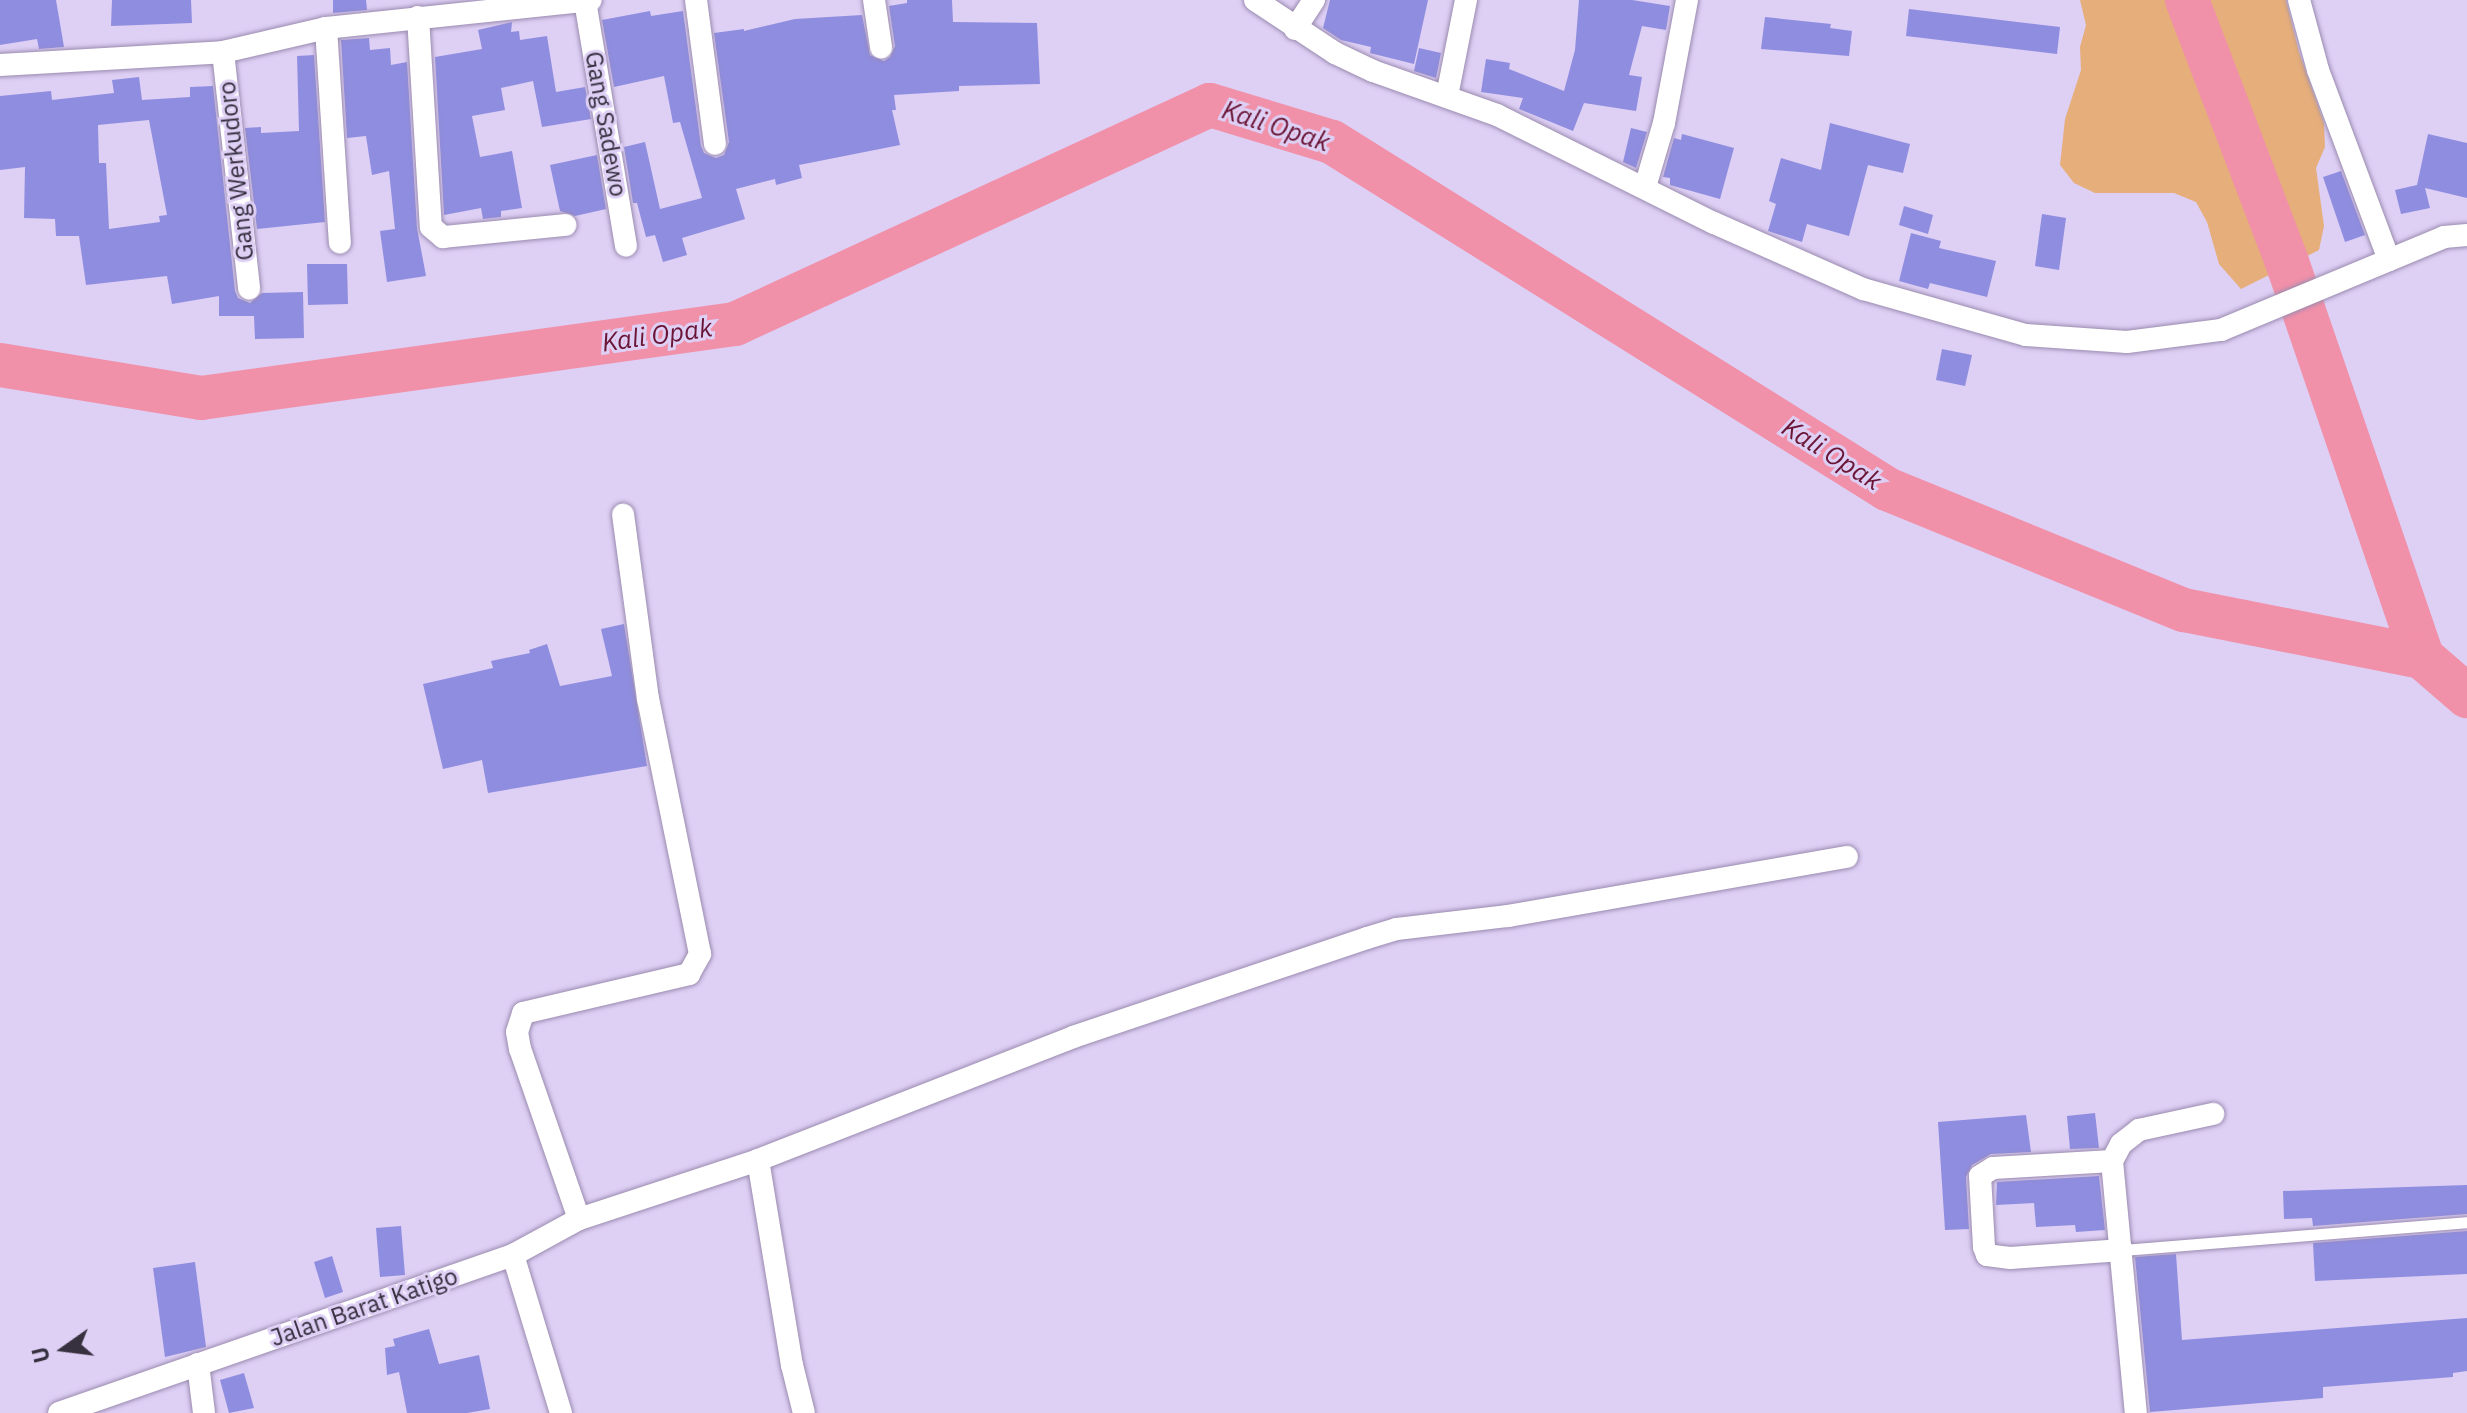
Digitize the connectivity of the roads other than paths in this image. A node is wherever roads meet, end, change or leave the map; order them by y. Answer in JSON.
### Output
{"nodes":[{"id":1,"x":591,"y":0,"type":"edge"},
{"id":2,"x":696,"y":0,"type":"edge"},
{"id":3,"x":874,"y":0,"type":"edge"},
{"id":4,"x":1255,"y":0,"type":"edge"},
{"id":5,"x":1314,"y":0,"type":"edge"},
{"id":6,"x":1466,"y":0,"type":"edge"},
{"id":7,"x":1687,"y":0,"type":"edge"},
{"id":8,"x":2299,"y":0,"type":"edge"},
{"id":9,"x":585,"y":1,"type":"edge"},
{"id":10,"x":418,"y":17,"type":"junction"},
{"id":11,"x":326,"y":28,"type":"junction"},
{"id":12,"x":1295,"y":29,"type":"junction"},
{"id":13,"x":881,"y":47,"type":"dead end"},
{"id":14,"x":223,"y":52,"type":"junction"},
{"id":15,"x":0,"y":65,"type":"edge"},
{"id":16,"x":1447,"y":96,"type":"junction"},
{"id":17,"x":715,"y":144,"type":"dead end"},
{"id":18,"x":1645,"y":187,"type":"junction"},
{"id":19,"x":565,"y":225,"type":"dead end"},
{"id":20,"x":2466,"y":239,"type":"edge"},
{"id":21,"x":340,"y":243,"type":"dead end"},
{"id":22,"x":626,"y":246,"type":"dead end"},
{"id":23,"x":2389,"y":260,"type":"junction"},
{"id":24,"x":249,"y":289,"type":"dead end"},
{"id":25,"x":623,"y":515,"type":"dead end"},
{"id":26,"x":1847,"y":857,"type":"dead end"},
{"id":27,"x":2213,"y":1114,"type":"dead end"},
{"id":28,"x":758,"y":1160,"type":"junction"},
{"id":29,"x":2112,"y":1161,"type":"junction"},
{"id":30,"x":579,"y":1219,"type":"junction"},
{"id":31,"x":2467,"y":1222,"type":"edge"},
{"id":32,"x":2122,"y":1250,"type":"junction"},
{"id":33,"x":513,"y":1255,"type":"junction"},
{"id":34,"x":198,"y":1364,"type":"junction"},
{"id":35,"x":59,"y":1413,"type":"edge"},
{"id":36,"x":204,"y":1413,"type":"edge"},
{"id":37,"x":561,"y":1413,"type":"edge"},
{"id":38,"x":804,"y":1413,"type":"edge"},
{"id":39,"x":2136,"y":1413,"type":"edge"}],
"edges":[{"from":1,"to":9,"type":"street"},
{"from":2,"to":17,"type":"street"},
{"from":3,"to":13,"type":"street"},
{"from":4,"to":12,"type":"street"},
{"from":5,"to":12,"type":"street"},
{"from":6,"to":16,"type":"street"},
{"from":7,"to":18,"type":"street"},
{"from":8,"to":23,"type":"street"},
{"from":9,"to":10,"type":"street"},
{"from":9,"to":22,"type":"street","name":"Gang Sadewo"},
{"from":10,"to":11,"type":"street"},
{"from":10,"to":19,"type":"street"},
{"from":11,"to":14,"type":"street"},
{"from":11,"to":21,"type":"street"},
{"from":12,"to":16,"type":"street"},
{"from":14,"to":15,"type":"street"},
{"from":14,"to":24,"type":"street","name":"Gang Werkudoro"},
{"from":16,"to":18,"type":"street"},
{"from":18,"to":23,"type":"street"},
{"from":20,"to":23,"type":"street"},
{"from":25,"to":30,"type":"street"},
{"from":26,"to":28,"type":"street","name":"Jalan Barat Katigo"},
{"from":27,"to":29,"type":"street"},
{"from":28,"to":30,"type":"street","name":"Jalan Barat Katigo"},
{"from":28,"to":38,"type":"street"},
{"from":29,"to":32,"type":"street"},
{"from":29,"to":32,"type":"street"},
{"from":30,"to":33,"type":"street","name":"Jalan Barat Katigo"},
{"from":31,"to":32,"type":"lane"},
{"from":32,"to":39,"type":"street"},
{"from":33,"to":34,"type":"street","name":"Jalan Barat Katigo"},
{"from":33,"to":37,"type":"street"},
{"from":34,"to":35,"type":"street","name":"Jalan Barat Katigo"},
{"from":34,"to":36,"type":"street"}]}
